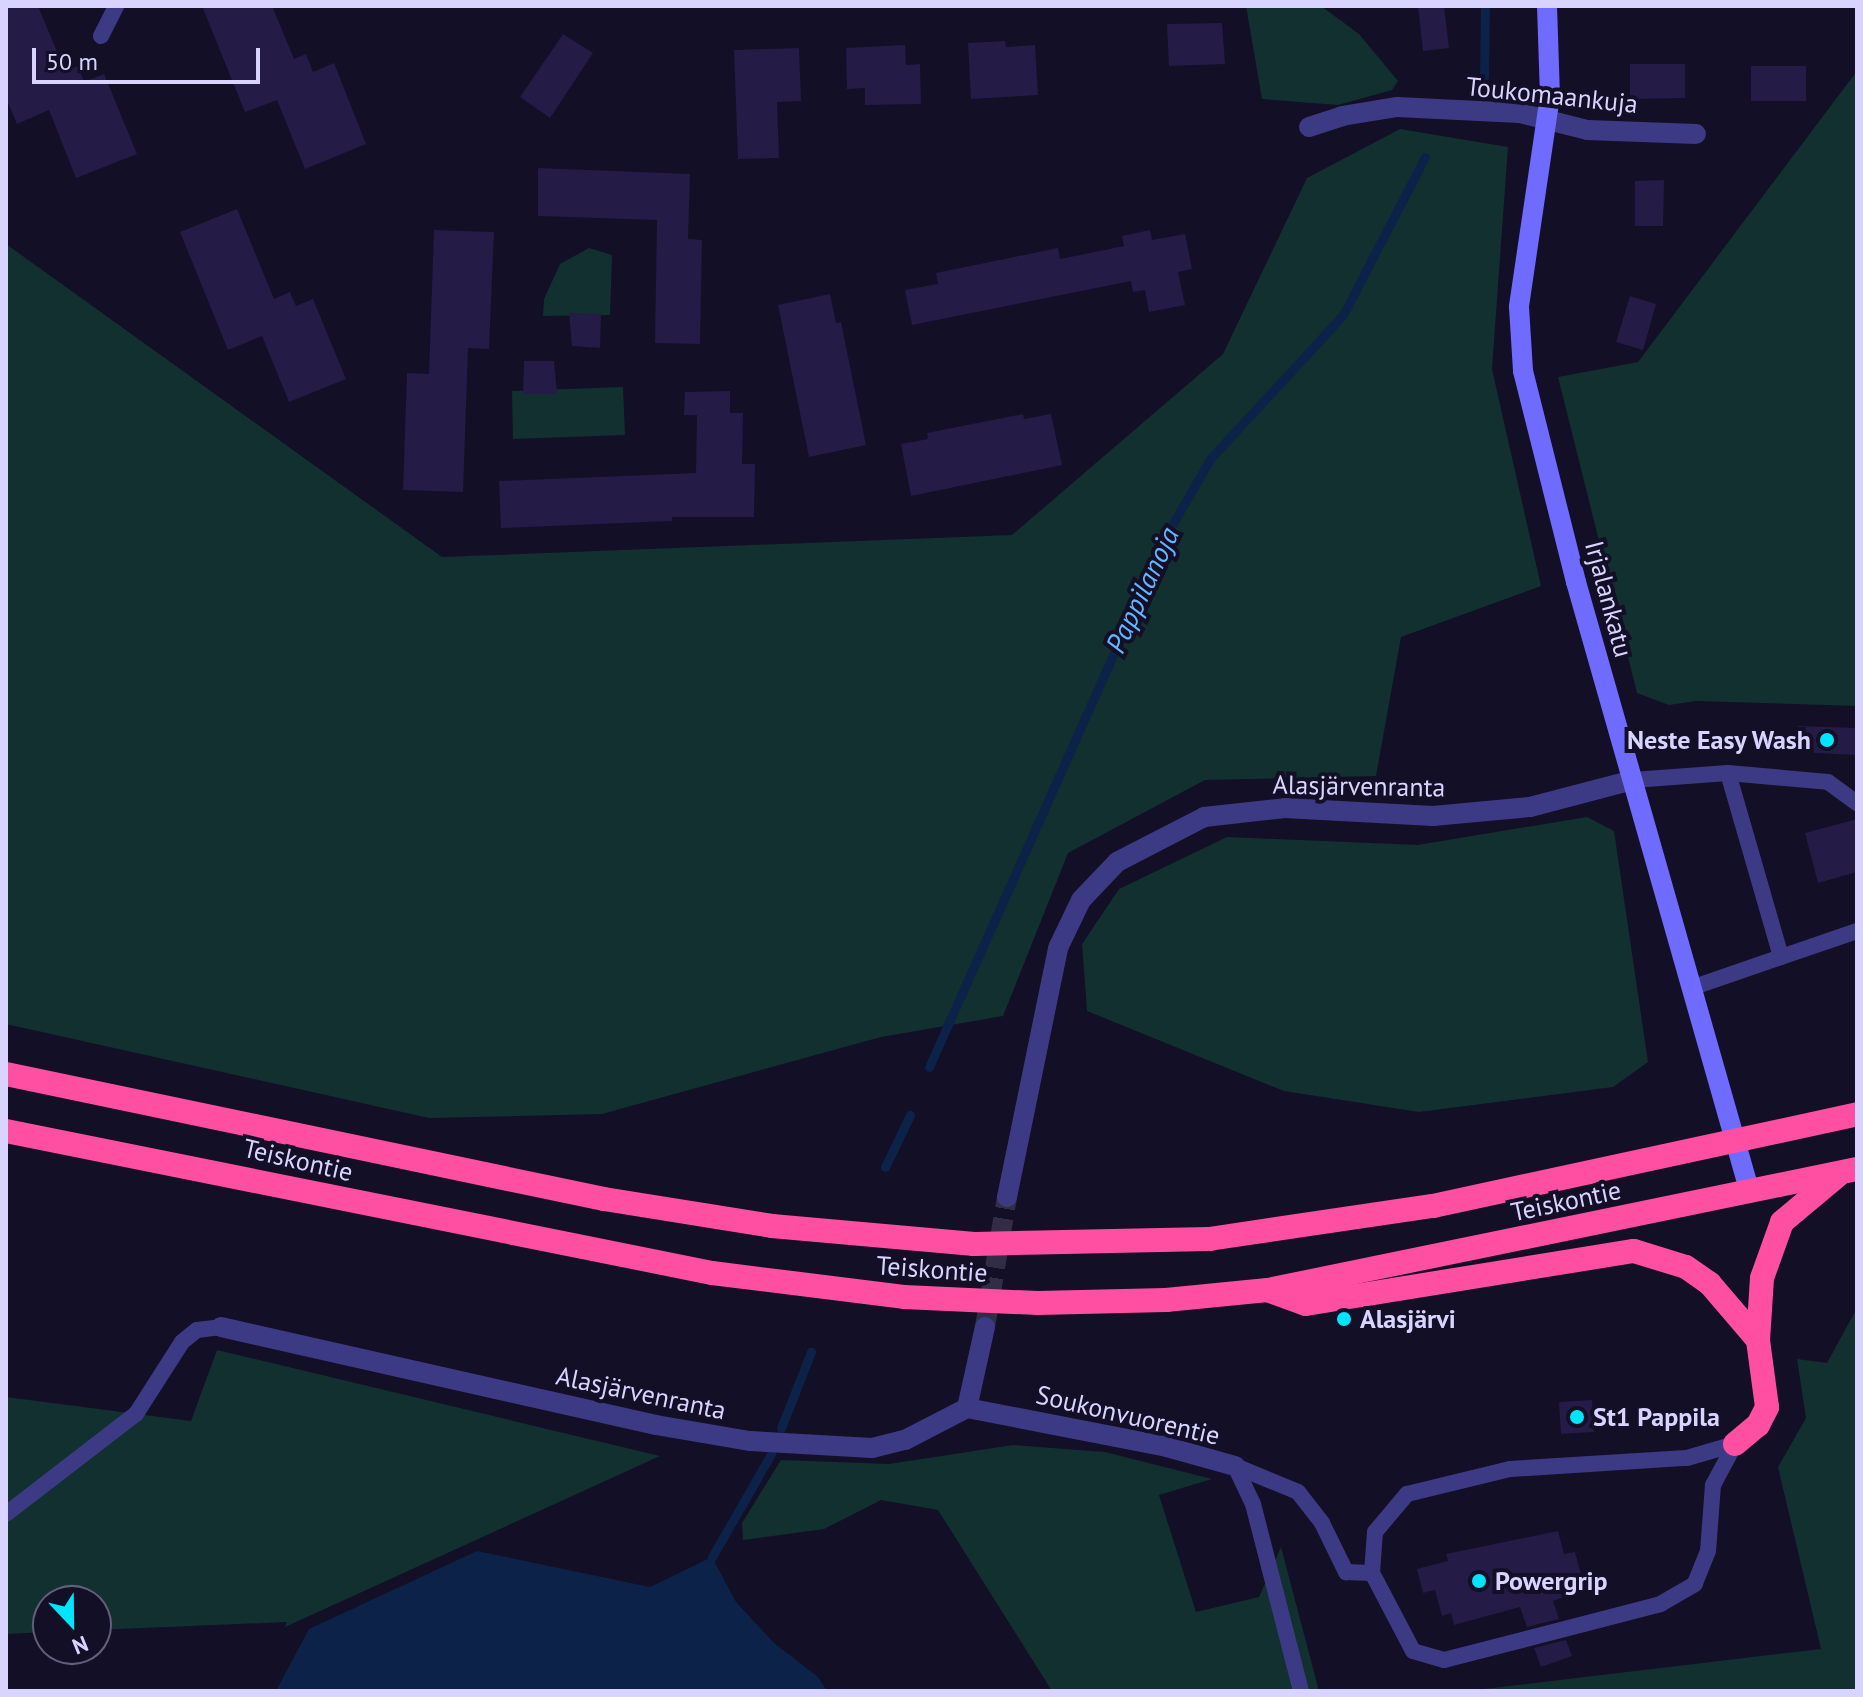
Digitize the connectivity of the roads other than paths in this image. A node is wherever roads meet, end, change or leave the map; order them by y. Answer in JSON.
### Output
{"nodes":[{"id":1,"x":116,"y":6,"type":"edge"},
{"id":2,"x":1547,"y":6,"type":"edge"},
{"id":3,"x":101,"y":36,"type":"dead end"},
{"id":4,"x":1546,"y":124,"type":"junction"},
{"id":5,"x":1309,"y":127,"type":"dead end"},
{"id":6,"x":1696,"y":134,"type":"dead end"},
{"id":7,"x":1728,"y":773,"type":"junction"},
{"id":8,"x":1633,"y":780,"type":"junction"},
{"id":9,"x":1854,"y":794,"type":"edge"},
{"id":10,"x":1855,"y":934,"type":"edge"},
{"id":11,"x":1781,"y":957,"type":"junction"},
{"id":12,"x":1694,"y":987,"type":"junction"},
{"id":13,"x":6,"y":1074,"type":"edge"},
{"id":14,"x":1857,"y":1114,"type":"edge"},
{"id":15,"x":6,"y":1131,"type":"edge"},
{"id":16,"x":1737,"y":1144,"type":"junction"},
{"id":17,"x":1848,"y":1172,"type":"edge"},
{"id":18,"x":1750,"y":1193,"type":"junction"},
{"id":19,"x":1007,"y":1197,"type":"tunnel mouth"},
{"id":20,"x":1268,"y":1290,"type":"junction"},
{"id":21,"x":221,"y":1327,"type":"joint"},
{"id":22,"x":985,"y":1327,"type":"tunnel mouth"},
{"id":23,"x":1758,"y":1340,"type":"junction"},
{"id":24,"x":967,"y":1408,"type":"junction"},
{"id":25,"x":1735,"y":1444,"type":"junction"},
{"id":26,"x":1235,"y":1466,"type":"junction"},
{"id":27,"x":6,"y":1514,"type":"edge"},
{"id":28,"x":1372,"y":1573,"type":"junction"},
{"id":29,"x":1301,"y":1691,"type":"edge"}],
"edges":[{"from":1,"to":3,"type":"lane"},
{"from":2,"to":4,"type":"street","name":"Irjalankatu"},
{"from":4,"to":5,"type":"street","name":"Toukomaankuja"},
{"from":4,"to":6,"type":"street","name":"Toukomaankuja"},
{"from":4,"to":8,"type":"street","name":"Irjalankatu"},
{"from":7,"to":8,"type":"lane"},
{"from":7,"to":9,"type":"lane"},
{"from":7,"to":11,"type":"lane"},
{"from":8,"to":12,"type":"street","name":"Irjalankatu"},
{"from":8,"to":19,"type":"street","name":"Alasjärvenranta"},
{"from":10,"to":11,"type":"lane"},
{"from":11,"to":12,"type":"lane"},
{"from":12,"to":16,"type":"street","name":"Irjalankatu"},
{"from":13,"to":16,"type":"highway","name":"Teiskontie"},
{"from":14,"to":16,"type":"highway","name":"Teiskontie"},
{"from":15,"to":20,"type":"highway","name":"Teiskontie"},
{"from":16,"to":18,"type":"street","name":"Irjalankatu"},
{"from":17,"to":18,"type":"highway","name":"Teiskontie"},
{"from":17,"to":23,"type":"highway"},
{"from":18,"to":20,"type":"highway","name":"Teiskontie"},
{"from":20,"to":23,"type":"highway"},
{"from":21,"to":24,"type":"street","name":"Alasjärvenranta"},
{"from":21,"to":27,"type":"lane"},
{"from":22,"to":24,"type":"street"},
{"from":23,"to":25,"type":"highway"},
{"from":24,"to":26,"type":"street","name":"Soukonvuorentie"},
{"from":25,"to":28,"type":"lane"},
{"from":25,"to":28,"type":"lane"},
{"from":26,"to":28,"type":"lane"},
{"from":26,"to":29,"type":"lane","name":"Soukonvuorentie"}]}
